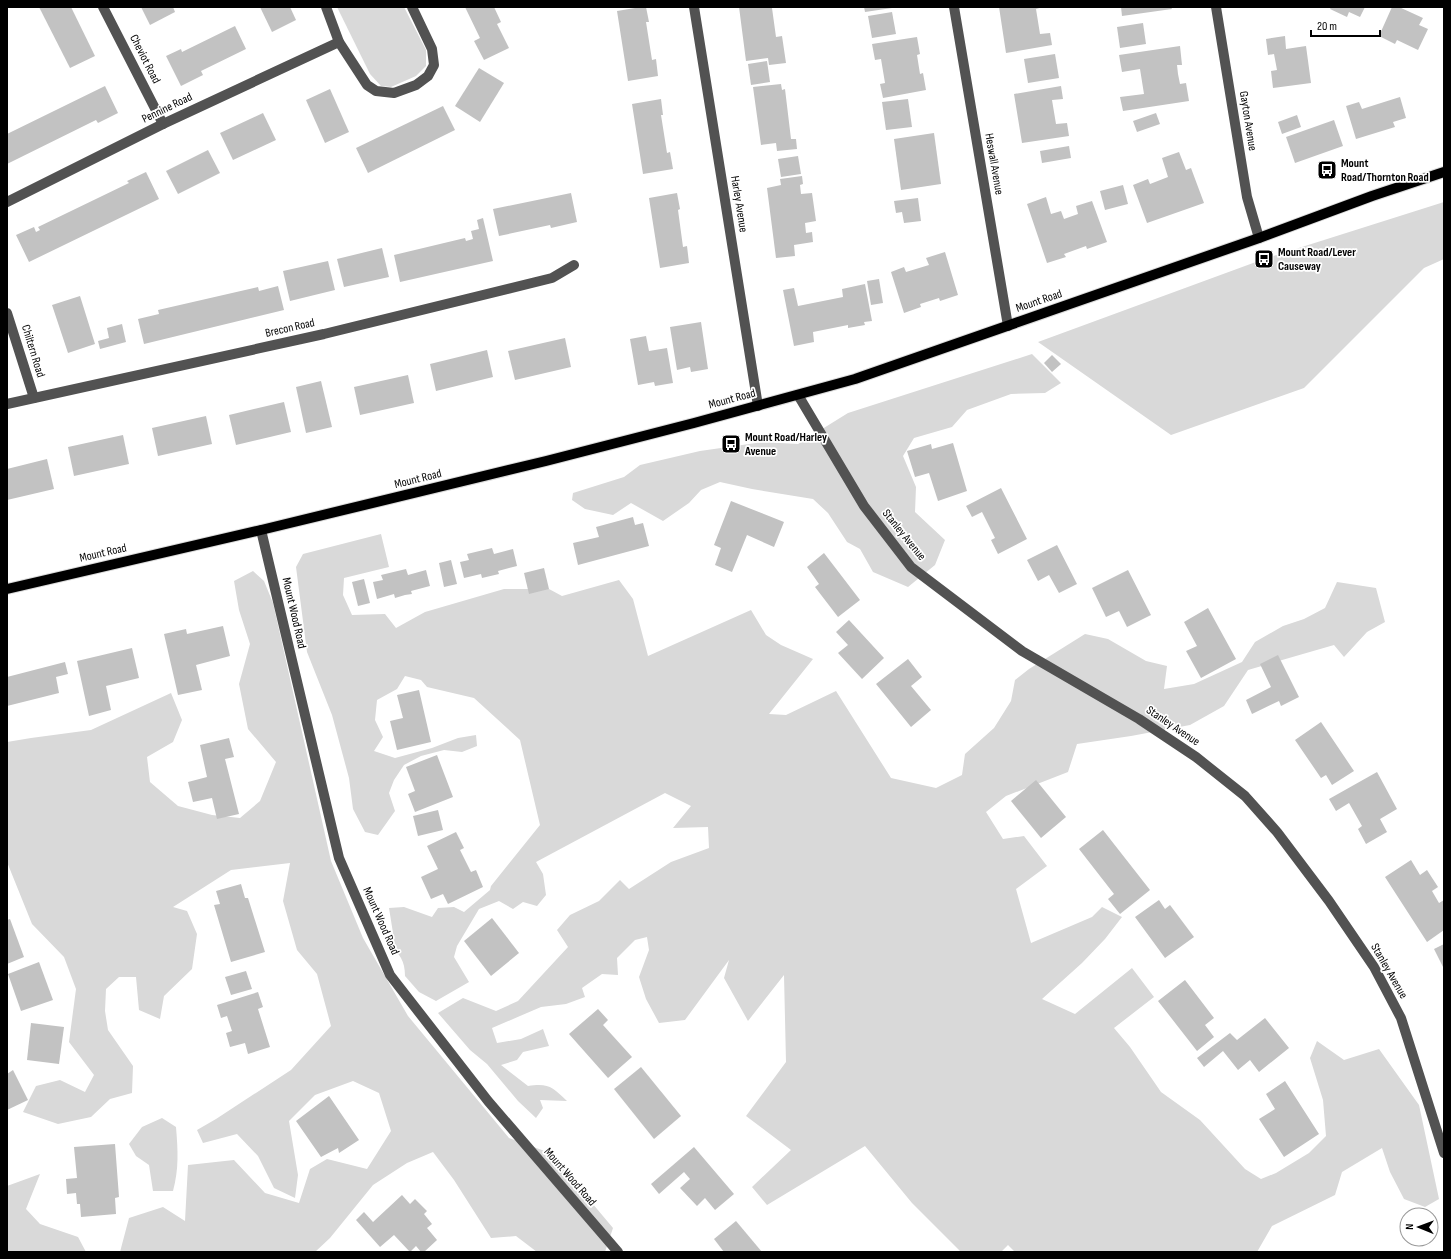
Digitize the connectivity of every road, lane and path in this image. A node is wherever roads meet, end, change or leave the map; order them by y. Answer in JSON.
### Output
{"nodes":[{"id":1,"x":103,"y":7,"type":"edge"},
{"id":2,"x":326,"y":7,"type":"edge"},
{"id":3,"x":412,"y":7,"type":"edge"},
{"id":4,"x":694,"y":7,"type":"edge"},
{"id":5,"x":954,"y":7,"type":"edge"},
{"id":6,"x":1216,"y":7,"type":"edge"},
{"id":7,"x":339,"y":42,"type":"junction"},
{"id":8,"x":163,"y":124,"type":"junction"},
{"id":9,"x":1444,"y":172,"type":"edge"},
{"id":10,"x":7,"y":202,"type":"edge"},
{"id":11,"x":1259,"y":238,"type":"junction"},
{"id":12,"x":574,"y":265,"type":"dead end"},
{"id":13,"x":7,"y":313,"type":"edge"},
{"id":14,"x":1008,"y":326,"type":"junction"},
{"id":15,"x":798,"y":395,"type":"junction"},
{"id":16,"x":34,"y":398,"type":"junction"},
{"id":17,"x":7,"y":404,"type":"edge"},
{"id":18,"x":758,"y":406,"type":"junction"},
{"id":19,"x":261,"y":530,"type":"junction"},
{"id":20,"x":7,"y":589,"type":"edge"},
{"id":21,"x":1444,"y":1153,"type":"edge"},
{"id":22,"x":618,"y":1252,"type":"edge"}],
"edges":[{"from":1,"to":8,"type":"street","name":"Cheviot Road"},
{"from":2,"to":7,"type":"street"},
{"from":3,"to":7,"type":"street"},
{"from":4,"to":18,"type":"street","name":"Harley Avenue"},
{"from":5,"to":14,"type":"street","name":"Heswall Avenue"},
{"from":6,"to":11,"type":"street","name":"Gayton Avenue"},
{"from":7,"to":8,"type":"street","name":"Pennine Road"},
{"from":8,"to":10,"type":"street","name":"Pennine Road"},
{"from":9,"to":11,"type":"main road","name":"Mount Road"},
{"from":11,"to":14,"type":"main road","name":"Mount Road"},
{"from":12,"to":16,"type":"street","name":"Brecon Road"},
{"from":13,"to":16,"type":"street","name":"Chiltern Road"},
{"from":14,"to":15,"type":"main road","name":"Mount Road"},
{"from":15,"to":18,"type":"main road","name":"Mount Road"},
{"from":15,"to":21,"type":"street","name":"Stanley Avenue"},
{"from":16,"to":17,"type":"street","name":"Brecon Road"},
{"from":18,"to":19,"type":"main road","name":"Mount Road"},
{"from":19,"to":20,"type":"main road","name":"Mount Road"},
{"from":19,"to":22,"type":"street","name":"Mount Wood Road"}]}
